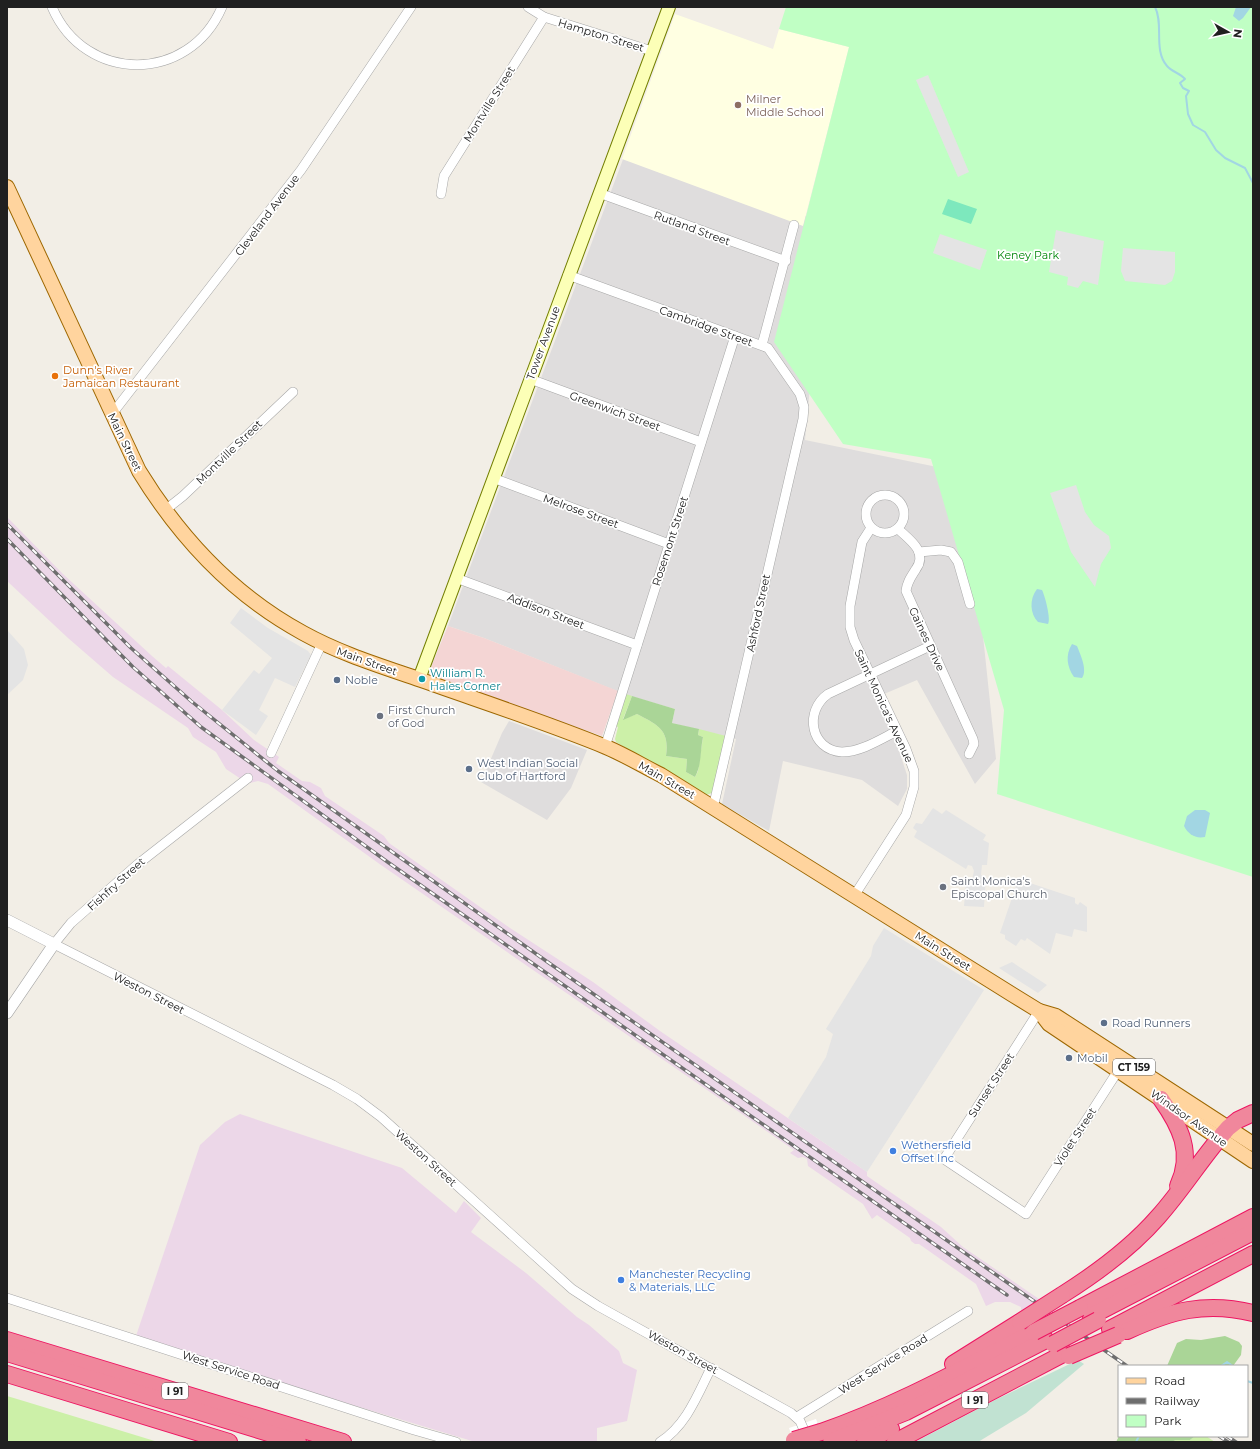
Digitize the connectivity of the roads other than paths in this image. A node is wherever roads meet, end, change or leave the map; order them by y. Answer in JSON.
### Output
{"nodes":[{"id":1,"x":52,"y":7,"type":"edge"},
{"id":2,"x":222,"y":7,"type":"edge"},
{"id":3,"x":411,"y":7,"type":"edge"},
{"id":4,"x":528,"y":7,"type":"edge"},
{"id":5,"x":669,"y":7,"type":"edge"},
{"id":6,"x":544,"y":18,"type":"junction"},
{"id":7,"x":652,"y":51,"type":"junction"},
{"id":8,"x":7,"y":186,"type":"edge"},
{"id":9,"x":599,"y":193,"type":"junction"},
{"id":10,"x":441,"y":194,"type":"dead end"},
{"id":11,"x":794,"y":225,"type":"dead end"},
{"id":12,"x":786,"y":261,"type":"junction"},
{"id":13,"x":568,"y":275,"type":"junction"},
{"id":14,"x":735,"y":336,"type":"junction"},
{"id":15,"x":762,"y":345,"type":"junction"},
{"id":16,"x":530,"y":379,"type":"junction"},
{"id":17,"x":293,"y":392,"type":"dead end"},
{"id":18,"x":112,"y":414,"type":"junction"},
{"id":19,"x":803,"y":419,"type":"joint"},
{"id":20,"x":701,"y":442,"type":"junction"},
{"id":21,"x":494,"y":478,"type":"junction"},
{"id":22,"x":164,"y":511,"type":"junction"},
{"id":23,"x":871,"y":528,"type":"junction"},
{"id":24,"x":898,"y":529,"type":"junction"},
{"id":25,"x":669,"y":544,"type":"junction"},
{"id":26,"x":919,"y":552,"type":"junction"},
{"id":27,"x":456,"y":578,"type":"junction"},
{"id":28,"x":970,"y":604,"type":"dead end"},
{"id":29,"x":322,"y":643,"type":"junction"},
{"id":30,"x":637,"y":645,"type":"junction"},
{"id":31,"x":930,"y":646,"type":"junction"},
{"id":32,"x":870,"y":675,"type":"junction"},
{"id":33,"x":419,"y":679,"type":"junction"},
{"id":34,"x":897,"y":731,"type":"junction"},
{"id":35,"x":604,"y":747,"type":"junction"},
{"id":36,"x":271,"y":753,"type":"dead end"},
{"id":37,"x":969,"y":754,"type":"dead end"},
{"id":38,"x":248,"y":778,"type":"dead end"},
{"id":39,"x":713,"y":808,"type":"junction"},
{"id":40,"x":854,"y":896,"type":"junction"},
{"id":41,"x":7,"y":920,"type":"edge"},
{"id":42,"x":54,"y":944,"type":"junction"},
{"id":43,"x":1039,"y":1011,"type":"junction"},
{"id":44,"x":7,"y":1013,"type":"edge"},
{"id":45,"x":1122,"y":1065,"type":"junction"},
{"id":46,"x":1165,"y":1094,"type":"junction"},
{"id":47,"x":1253,"y":1113,"type":"edge"},
{"id":48,"x":1223,"y":1133,"type":"junction"},
{"id":49,"x":1253,"y":1144,"type":"edge"},
{"id":50,"x":1253,"y":1161,"type":"edge"},
{"id":51,"x":1166,"y":1208,"type":"junction"},
{"id":52,"x":1026,"y":1214,"type":"joint"},
{"id":53,"x":1253,"y":1217,"type":"edge"},
{"id":54,"x":1253,"y":1232,"type":"edge"},
{"id":55,"x":1253,"y":1239,"type":"edge"},
{"id":56,"x":1253,"y":1254,"type":"edge"},
{"id":57,"x":7,"y":1298,"type":"edge"},
{"id":58,"x":968,"y":1311,"type":"dead end"},
{"id":59,"x":1253,"y":1313,"type":"edge"},
{"id":60,"x":1099,"y":1322,"type":"junction"},
{"id":61,"x":7,"y":1340,"type":"edge"},
{"id":62,"x":1053,"y":1345,"type":"junction"},
{"id":63,"x":7,"y":1353,"type":"edge"},
{"id":64,"x":7,"y":1361,"type":"edge"},
{"id":65,"x":711,"y":1368,"type":"junction"},
{"id":66,"x":7,"y":1374,"type":"edge"},
{"id":67,"x":906,"y":1398,"type":"junction"},
{"id":68,"x":796,"y":1417,"type":"junction"},
{"id":69,"x":809,"y":1440,"type":"edge"},
{"id":70,"x":229,"y":1442,"type":"edge"},
{"id":71,"x":274,"y":1442,"type":"edge"},
{"id":72,"x":298,"y":1442,"type":"edge"},
{"id":73,"x":343,"y":1442,"type":"edge"},
{"id":74,"x":456,"y":1442,"type":"edge"},
{"id":75,"x":660,"y":1442,"type":"edge"},
{"id":76,"x":865,"y":1442,"type":"edge"},
{"id":77,"x":895,"y":1442,"type":"edge"}],
"edges":[{"from":1,"to":2,"type":"street"},
{"from":3,"to":18,"type":"street","name":"Cleveland Avenue"},
{"from":4,"to":6,"type":"street","name":"Hampton Street"},
{"from":5,"to":7,"type":"main road","name":"Tower Avenue"},
{"from":6,"to":7,"type":"street","name":"Hampton Street"},
{"from":6,"to":10,"type":"street","name":"Montville Street"},
{"from":7,"to":9,"type":"main road","name":"Tower Avenue"},
{"from":8,"to":18,"type":"main road","name":"Main Street"},
{"from":9,"to":12,"type":"street","name":"Rutland Street"},
{"from":9,"to":13,"type":"main road","name":"Tower Avenue"},
{"from":11,"to":12,"type":"street"},
{"from":12,"to":15,"type":"street"},
{"from":13,"to":14,"type":"street","name":"Cambridge Street"},
{"from":13,"to":16,"type":"main road","name":"Tower Avenue"},
{"from":14,"to":15,"type":"street","name":"Cambridge Street"},
{"from":14,"to":20,"type":"street","name":"Rosemont Street"},
{"from":15,"to":19,"type":"street","name":"Cambridge Street"},
{"from":16,"to":20,"type":"street","name":"Greenwich Street"},
{"from":16,"to":21,"type":"main road","name":"Tower Avenue"},
{"from":17,"to":22,"type":"street","name":"Montville Street"},
{"from":18,"to":22,"type":"main road","name":"Main Street"},
{"from":19,"to":39,"type":"street","name":"Ashford Street"},
{"from":20,"to":25,"type":"street","name":"Rosemont Street"},
{"from":21,"to":25,"type":"street","name":"Melrose Street"},
{"from":21,"to":27,"type":"main road","name":"Tower Avenue"},
{"from":22,"to":29,"type":"main road","name":"Main Street"},
{"from":23,"to":24,"type":"street"},
{"from":23,"to":24,"type":"street"},
{"from":23,"to":32,"type":"street","name":"Saint Monica's Avenue"},
{"from":24,"to":26,"type":"street"},
{"from":25,"to":30,"type":"street","name":"Rosemont Street"},
{"from":26,"to":28,"type":"street"},
{"from":26,"to":31,"type":"street","name":"Gaines Drive"},
{"from":27,"to":30,"type":"street","name":"Addison Street"},
{"from":27,"to":33,"type":"main road","name":"Tower Avenue"},
{"from":29,"to":33,"type":"main road","name":"Main Street"},
{"from":29,"to":36,"type":"street"},
{"from":30,"to":35,"type":"street","name":"Rosemont Street"},
{"from":31,"to":32,"type":"street"},
{"from":31,"to":37,"type":"street","name":"Gaines Drive"},
{"from":32,"to":34,"type":"street","name":"Saint Monica's Avenue"},
{"from":32,"to":34,"type":"street"},
{"from":33,"to":35,"type":"main road","name":"Main Street"},
{"from":34,"to":40,"type":"street","name":"Saint Monica's Avenue"},
{"from":35,"to":39,"type":"main road","name":"Main Street"},
{"from":38,"to":42,"type":"street","name":"Fishfry Street"},
{"from":39,"to":40,"type":"main road","name":"Main Street"},
{"from":40,"to":43,"type":"main road","name":"Main Street","number":"CT 159"},
{"from":41,"to":42,"type":"street","name":"Weston Street"},
{"from":42,"to":44,"type":"street","name":"Fishfry Street"},
{"from":42,"to":65,"type":"street","name":"Weston Street"},
{"from":43,"to":45,"type":"main road","name":"Windsor Avenue","number":"CT 159"},
{"from":43,"to":52,"type":"street","name":"Sunset Street"},
{"from":45,"to":46,"type":"main road","name":"Windsor Avenue","number":"CT 159"},
{"from":45,"to":52,"type":"street","name":"Violet Street"},
{"from":46,"to":48,"type":"main road","name":"Windsor Avenue","number":"CT 159"},
{"from":46,"to":51,"type":"highway"},
{"from":47,"to":48,"type":"highway"},
{"from":48,"to":49,"type":"main road","name":"Windsor Avenue","number":"CT 159"},
{"from":48,"to":50,"type":"main road","name":"Windsor Avenue","number":"CT 159"},
{"from":48,"to":51,"type":"highway"},
{"from":51,"to":67,"type":"highway","bridge":true},
{"from":53,"to":60,"type":"highway","number":"I 91"},
{"from":54,"to":60,"type":"highway"},
{"from":55,"to":60,"type":"highway"},
{"from":56,"to":60,"type":"highway","number":"I 91"},
{"from":57,"to":74,"type":"street","name":"West Service Road"},
{"from":58,"to":68,"type":"street","name":"West Service Road"},
{"from":59,"to":60,"type":"highway"},
{"from":60,"to":62,"type":"highway","number":"I 91"},
{"from":60,"to":62,"type":"highway","number":"I 91","bridge":true},
{"from":61,"to":73,"type":"highway","number":"I 91"},
{"from":62,"to":67,"type":"highway","number":"I 91"},
{"from":62,"to":69,"type":"highway"},
{"from":62,"to":76,"type":"highway"},
{"from":62,"to":77,"type":"highway","number":"I 91"},
{"from":63,"to":72,"type":"highway"},
{"from":64,"to":71,"type":"highway"},
{"from":65,"to":68,"type":"street","name":"Weston Street"},
{"from":65,"to":75,"type":"street"},
{"from":66,"to":70,"type":"highway"},
{"from":67,"to":69,"type":"highway","number":"I 91"},
{"from":68,"to":69,"type":"street","name":"Weston Street"}]}
